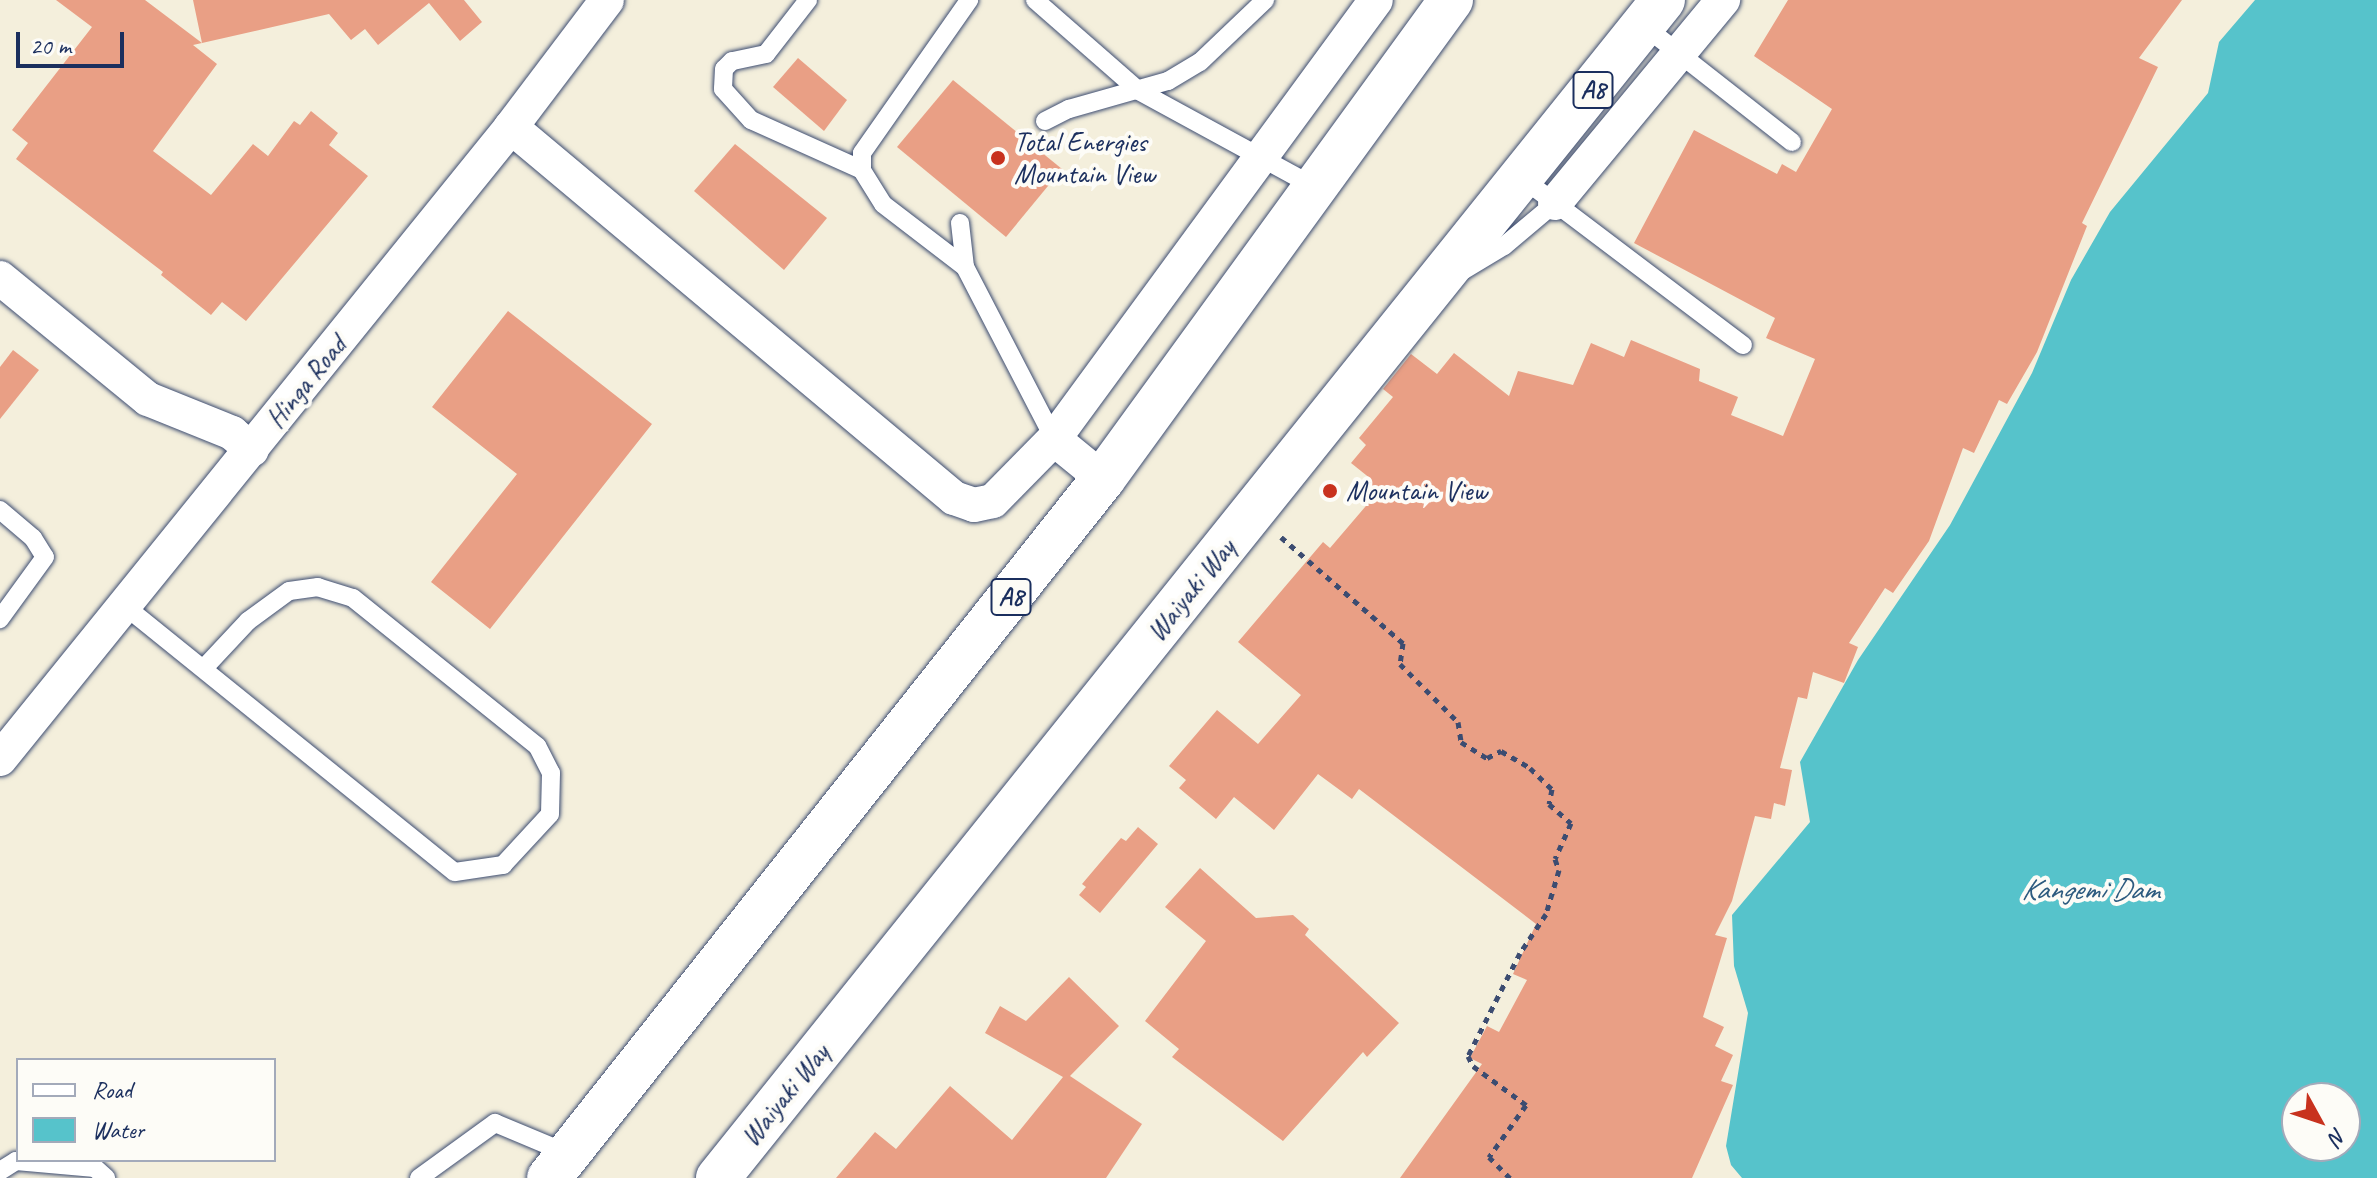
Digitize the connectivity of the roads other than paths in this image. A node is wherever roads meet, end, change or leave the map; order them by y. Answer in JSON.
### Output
{"nodes":[{"id":1,"x":607,"y":0,"type":"edge"},
{"id":2,"x":808,"y":0,"type":"edge"},
{"id":3,"x":969,"y":0,"type":"edge"},
{"id":4,"x":1035,"y":0,"type":"edge"},
{"id":5,"x":1265,"y":0,"type":"edge"},
{"id":6,"x":1376,"y":0,"type":"edge"},
{"id":7,"x":1451,"y":0,"type":"edge"},
{"id":8,"x":1723,"y":0,"type":"edge"},
{"id":9,"x":1654,"y":13,"type":"edge"},
{"id":10,"x":1677,"y":53,"type":"junction"},
{"id":11,"x":1139,"y":91,"type":"junction"},
{"id":12,"x":1045,"y":121,"type":"dead end"},
{"id":13,"x":511,"y":127,"type":"junction"},
{"id":14,"x":1792,"y":142,"type":"dead end"},
{"id":15,"x":1258,"y":157,"type":"junction"},
{"id":16,"x":862,"y":170,"type":"junction"},
{"id":17,"x":1315,"y":187,"type":"junction"},
{"id":18,"x":1538,"y":190,"type":"junction"},
{"id":19,"x":960,"y":223,"type":"dead end"},
{"id":20,"x":965,"y":267,"type":"junction"},
{"id":21,"x":0,"y":278,"type":"edge"},
{"id":22,"x":1743,"y":345,"type":"dead end"},
{"id":23,"x":1054,"y":439,"type":"junction"},
{"id":24,"x":252,"y":450,"type":"junction"},
{"id":25,"x":1103,"y":479,"type":"junction"},
{"id":26,"x":0,"y":510,"type":"edge"},
{"id":27,"x":126,"y":607,"type":"junction"},
{"id":28,"x":0,"y":619,"type":"edge"},
{"id":29,"x":204,"y":668,"type":"junction"},
{"id":30,"x":0,"y":759,"type":"edge"},
{"id":31,"x":27,"y":1162,"type":"edge"},
{"id":32,"x":559,"y":1166,"type":"edge"},
{"id":33,"x":106,"y":1178,"type":"edge"},
{"id":34,"x":419,"y":1178,"type":"edge"},
{"id":35,"x":718,"y":1178,"type":"edge"}],
"edges":[{"from":1,"to":13,"type":"street","name":"Hinga Road"},
{"from":2,"to":16,"type":"lane"},
{"from":3,"to":16,"type":"lane"},
{"from":4,"to":11,"type":"lane"},
{"from":5,"to":11,"type":"lane"},
{"from":6,"to":15,"type":"street"},
{"from":7,"to":17,"type":"highway","number":"A8"},
{"from":8,"to":10,"type":"street"},
{"from":9,"to":10,"type":"lane"},
{"from":9,"to":18,"type":"highway","name":"Waiyaki Way","number":"A8"},
{"from":10,"to":14,"type":"lane"},
{"from":10,"to":18,"type":"street"},
{"from":11,"to":12,"type":"lane"},
{"from":11,"to":15,"type":"lane"},
{"from":13,"to":23,"type":"street"},
{"from":13,"to":24,"type":"street","name":"Hinga Road"},
{"from":15,"to":17,"type":"lane"},
{"from":15,"to":23,"type":"street"},
{"from":16,"to":20,"type":"lane"},
{"from":17,"to":25,"type":"highway","number":"A8"},
{"from":18,"to":22,"type":"lane"},
{"from":18,"to":35,"type":"highway","name":"Waiyaki Way","number":"A8"},
{"from":19,"to":20,"type":"lane"},
{"from":20,"to":23,"type":"lane"},
{"from":21,"to":24,"type":"street"},
{"from":23,"to":25,"type":"street"},
{"from":24,"to":27,"type":"street","name":"Hinga Road"},
{"from":25,"to":32,"type":"highway","number":"A8"},
{"from":26,"to":28,"type":"lane"},
{"from":27,"to":29,"type":"lane"},
{"from":27,"to":30,"type":"street","name":"Hinga Road"},
{"from":29,"to":29,"type":"lane"},
{"from":31,"to":33,"type":"lane"},
{"from":32,"to":34,"type":"lane"}]}
